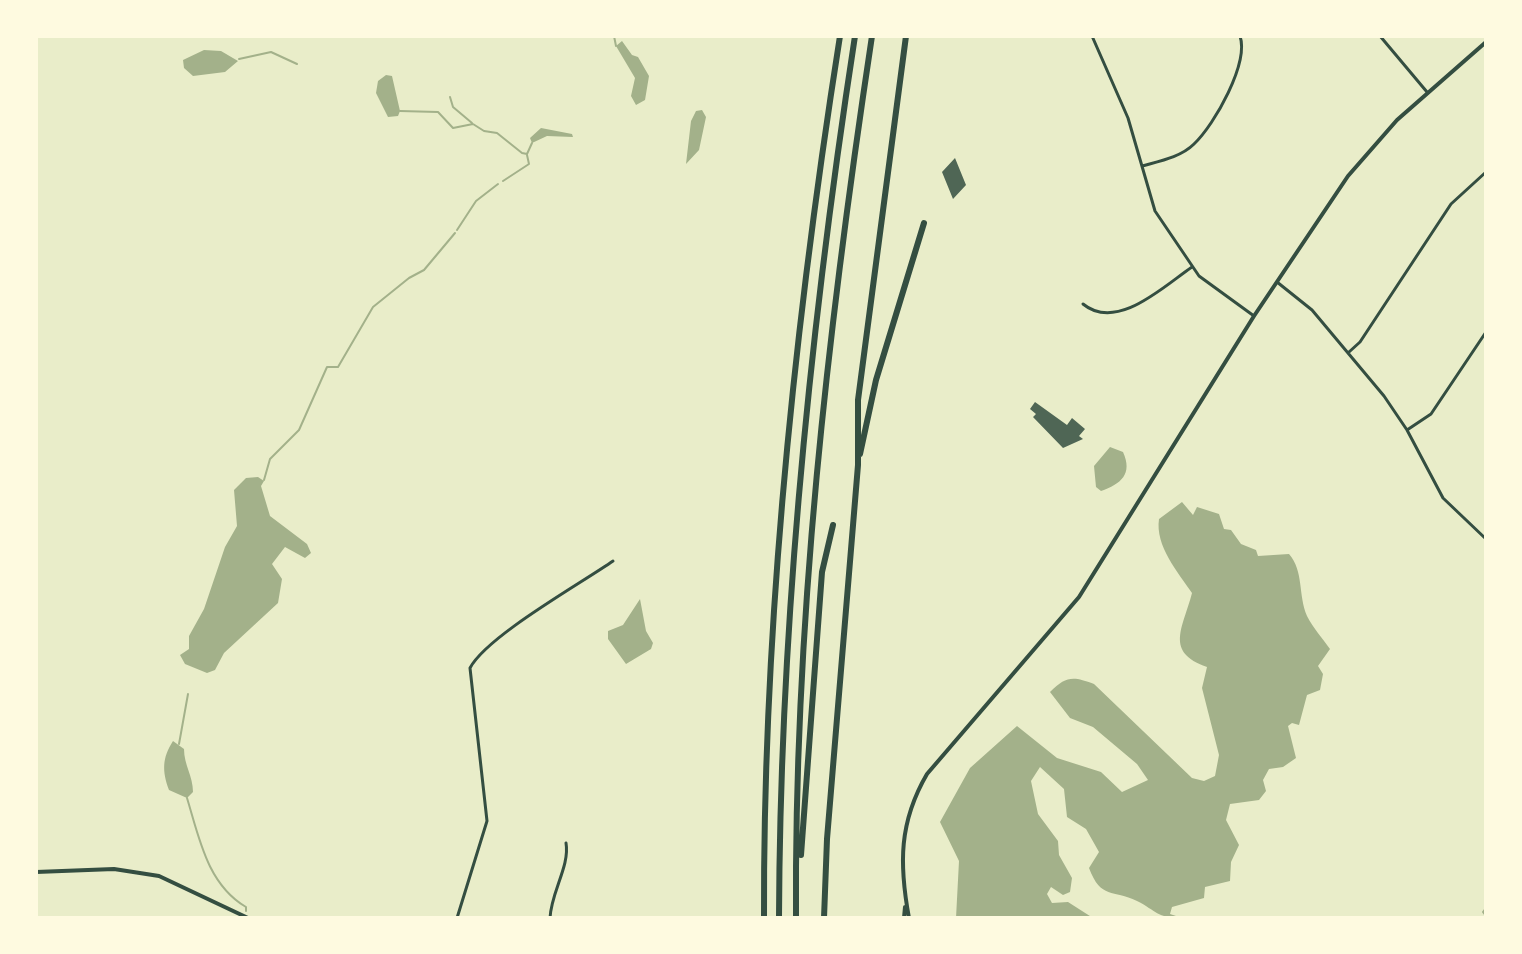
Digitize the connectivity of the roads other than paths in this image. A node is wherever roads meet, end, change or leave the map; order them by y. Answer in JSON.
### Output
{"nodes":[{"id":1,"x":840,"y":36,"type":"edge"},
{"id":2,"x":855,"y":36,"type":"edge"},
{"id":3,"x":872,"y":36,"type":"edge"},
{"id":4,"x":906,"y":36,"type":"edge"},
{"id":5,"x":1092,"y":36,"type":"edge"},
{"id":6,"x":1240,"y":36,"type":"edge"},
{"id":7,"x":1380,"y":36,"type":"edge"},
{"id":8,"x":1486,"y":42,"type":"edge"},
{"id":9,"x":1427,"y":92,"type":"junction"},
{"id":10,"x":1142,"y":166,"type":"junction"},
{"id":11,"x":1486,"y":172,"type":"edge"},
{"id":12,"x":924,"y":223,"type":"dead end"},
{"id":13,"x":1192,"y":267,"type":"junction"},
{"id":14,"x":1277,"y":282,"type":"junction"},
{"id":15,"x":1083,"y":304,"type":"dead end"},
{"id":16,"x":1254,"y":316,"type":"junction"},
{"id":17,"x":1486,"y":332,"type":"edge"},
{"id":18,"x":1348,"y":353,"type":"junction"},
{"id":19,"x":1407,"y":430,"type":"junction"},
{"id":20,"x":858,"y":465,"type":"junction"},
{"id":21,"x":833,"y":525,"type":"dead end"},
{"id":22,"x":1486,"y":539,"type":"edge"},
{"id":23,"x":613,"y":561,"type":"dead end"},
{"id":24,"x":566,"y":843,"type":"dead end"},
{"id":25,"x":36,"y":872,"type":"edge"},
{"id":26,"x":796,"y":902,"type":"junction"},
{"id":27,"x":248,"y":918,"type":"edge"},
{"id":28,"x":457,"y":918,"type":"edge"},
{"id":29,"x":550,"y":918,"type":"edge"},
{"id":30,"x":764,"y":918,"type":"edge"},
{"id":31,"x":779,"y":918,"type":"edge"},
{"id":32,"x":796,"y":918,"type":"edge"},
{"id":33,"x":824,"y":918,"type":"edge"},
{"id":34,"x":906,"y":918,"type":"edge"}],
"edges":[{"from":1,"to":30,"type":"highway"},
{"from":2,"to":31,"type":"highway"},
{"from":3,"to":26,"type":"highway"},
{"from":4,"to":20,"type":"highway"},
{"from":5,"to":10,"type":"street"},
{"from":6,"to":10,"type":"street"},
{"from":7,"to":9,"type":"street"},
{"from":8,"to":9,"type":"street"},
{"from":9,"to":14,"type":"street"},
{"from":10,"to":13,"type":"street"},
{"from":11,"to":18,"type":"street"},
{"from":12,"to":20,"type":"highway"},
{"from":13,"to":15,"type":"street"},
{"from":13,"to":16,"type":"street"},
{"from":14,"to":16,"type":"street"},
{"from":14,"to":18,"type":"street"},
{"from":16,"to":34,"type":"street"},
{"from":17,"to":19,"type":"street"},
{"from":18,"to":19,"type":"street"},
{"from":19,"to":22,"type":"street"},
{"from":20,"to":33,"type":"highway"},
{"from":21,"to":26,"type":"highway"},
{"from":23,"to":28,"type":"street"},
{"from":24,"to":29,"type":"street"},
{"from":25,"to":27,"type":"street"},
{"from":26,"to":32,"type":"highway"}]}
